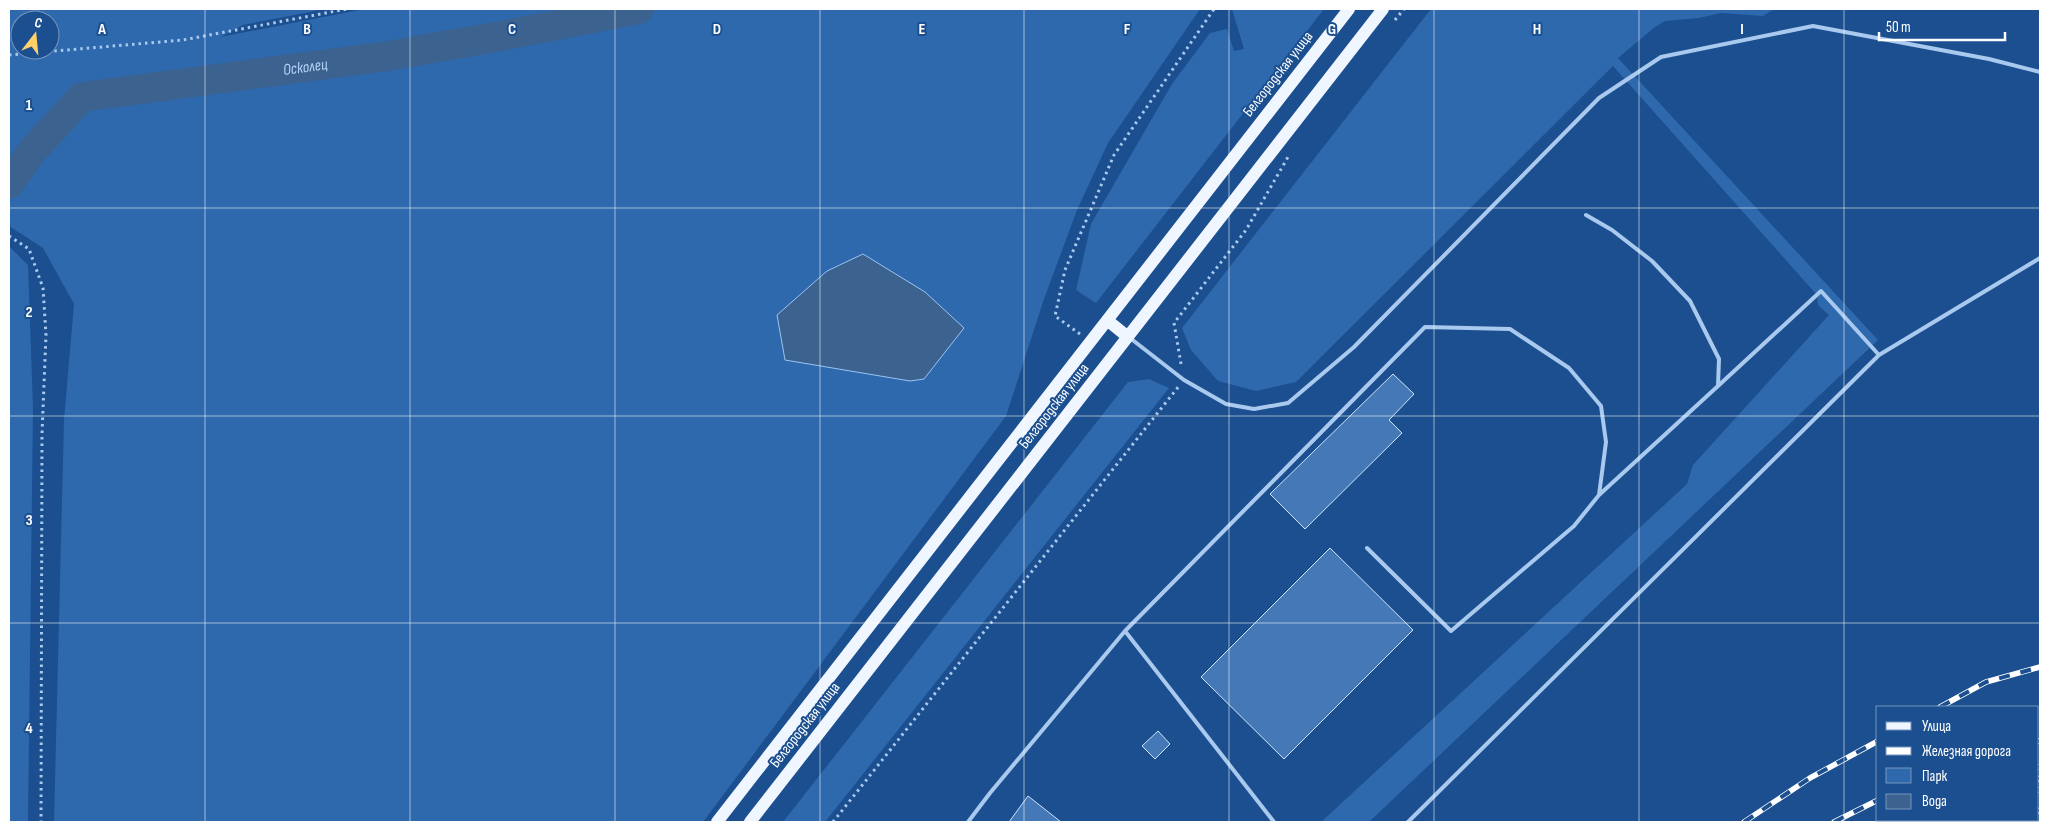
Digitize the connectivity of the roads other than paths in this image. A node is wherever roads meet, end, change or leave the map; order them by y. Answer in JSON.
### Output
{"nodes":[{"id":1,"x":1349,"y":9,"type":"edge"},
{"id":2,"x":1383,"y":9,"type":"edge"},
{"id":3,"x":2040,"y":72,"type":"edge"},
{"id":4,"x":1586,"y":215,"type":"dead end"},
{"id":5,"x":2040,"y":258,"type":"edge"},
{"id":6,"x":1107,"y":320,"type":"junction"},
{"id":7,"x":1128,"y":337,"type":"junction"},
{"id":8,"x":1879,"y":355,"type":"junction"},
{"id":9,"x":1718,"y":386,"type":"junction"},
{"id":10,"x":1599,"y":495,"type":"junction"},
{"id":11,"x":1367,"y":548,"type":"dead end"},
{"id":12,"x":1125,"y":632,"type":"junction"},
{"id":13,"x":717,"y":822,"type":"edge"},
{"id":14,"x":750,"y":822,"type":"edge"},
{"id":15,"x":968,"y":822,"type":"edge"},
{"id":16,"x":1274,"y":822,"type":"edge"},
{"id":17,"x":1408,"y":822,"type":"edge"}],
"edges":[{"from":1,"to":6,"type":"main road","name":"Белгородская улица"},
{"from":2,"to":7,"type":"main road","name":"Белгородская улица"},
{"from":3,"to":7,"type":"lane"},
{"from":4,"to":9,"type":"lane"},
{"from":5,"to":8,"type":"lane"},
{"from":6,"to":7,"type":"main road"},
{"from":6,"to":13,"type":"main road","name":"Белгородская улица"},
{"from":7,"to":14,"type":"main road","name":"Белгородская улица"},
{"from":8,"to":9,"type":"lane"},
{"from":8,"to":17,"type":"lane"},
{"from":9,"to":10,"type":"lane"},
{"from":10,"to":11,"type":"lane"},
{"from":10,"to":12,"type":"lane"},
{"from":12,"to":15,"type":"lane"},
{"from":12,"to":16,"type":"lane"}]}
